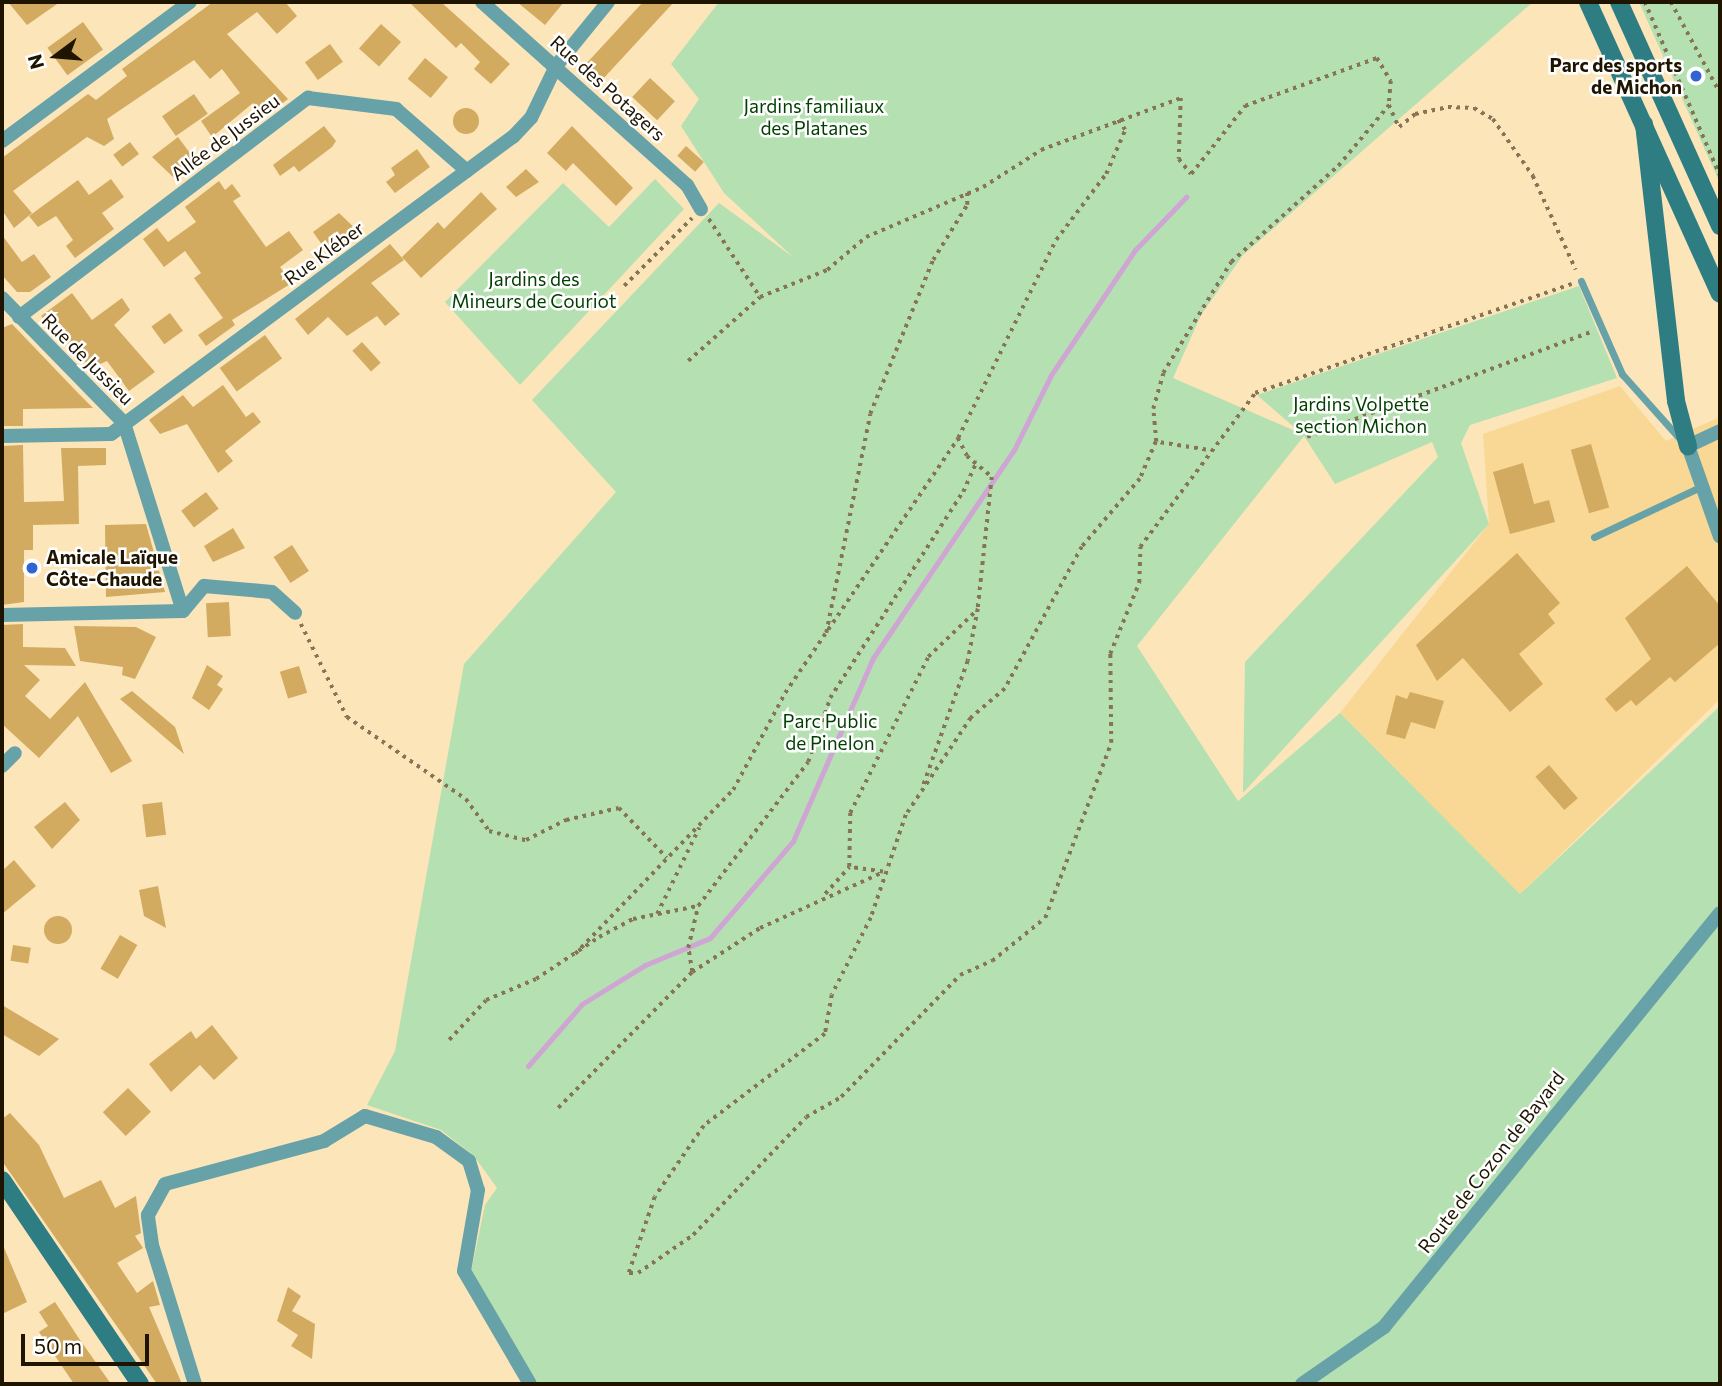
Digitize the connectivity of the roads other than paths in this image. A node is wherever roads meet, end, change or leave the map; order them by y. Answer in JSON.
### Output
{"nodes":[{"id":1,"x":190,"y":2,"type":"edge"},
{"id":2,"x":482,"y":2,"type":"edge"},
{"id":3,"x":608,"y":2,"type":"edge"},
{"id":4,"x":1588,"y":2,"type":"edge"},
{"id":5,"x":1619,"y":2,"type":"edge"},
{"id":6,"x":556,"y":66,"type":"junction"},
{"id":7,"x":1644,"y":124,"type":"junction"},
{"id":8,"x":2,"y":141,"type":"edge"},
{"id":9,"x":467,"y":171,"type":"junction"},
{"id":10,"x":701,"y":209,"type":"road end"},
{"id":11,"x":1720,"y":226,"type":"edge"},
{"id":12,"x":1581,"y":281,"type":"road end"},
{"id":13,"x":1720,"y":293,"type":"edge"},
{"id":14,"x":2,"y":299,"type":"edge"},
{"id":15,"x":19,"y":317,"type":"junction"},
{"id":16,"x":124,"y":423,"type":"junction"},
{"id":17,"x":1720,"y":431,"type":"edge"},
{"id":18,"x":2,"y":436,"type":"edge"},
{"id":19,"x":1688,"y":446,"type":"junction"},
{"id":20,"x":1698,"y":488,"type":"junction"},
{"id":21,"x":1594,"y":537,"type":"dead end"},
{"id":22,"x":1720,"y":537,"type":"edge"},
{"id":23,"x":183,"y":611,"type":"junction"},
{"id":24,"x":295,"y":613,"type":"road end"},
{"id":25,"x":2,"y":615,"type":"edge"},
{"id":26,"x":15,"y":753,"type":"dead end"},
{"id":27,"x":2,"y":766,"type":"edge"},
{"id":28,"x":1720,"y":913,"type":"edge"},
{"id":29,"x":2,"y":1180,"type":"edge"},
{"id":30,"x":140,"y":1384,"type":"edge"},
{"id":31,"x":195,"y":1384,"type":"edge"},
{"id":32,"x":530,"y":1384,"type":"edge"},
{"id":33,"x":1302,"y":1384,"type":"edge"}],
"edges":[{"from":1,"to":8,"type":"street"},
{"from":2,"to":6,"type":"street","name":"Rue des Potagers"},
{"from":3,"to":6,"type":"street","name":"Rue Kléber"},
{"from":4,"to":7,"type":"main road"},
{"from":5,"to":11,"type":"main road"},
{"from":6,"to":9,"type":"street","name":"Rue Kléber"},
{"from":6,"to":10,"type":"street","name":"Rue des Potagers"},
{"from":7,"to":13,"type":"main road"},
{"from":7,"to":19,"type":"main road"},
{"from":9,"to":15,"type":"street","name":"Allée de Jussieu"},
{"from":9,"to":16,"type":"street","name":"Rue Kléber"},
{"from":12,"to":19,"type":"lane"},
{"from":14,"to":15,"type":"street","name":"Rue de Jussieu"},
{"from":15,"to":16,"type":"street","name":"Rue de Jussieu"},
{"from":16,"to":18,"type":"street","name":"Rue Kléber"},
{"from":16,"to":23,"type":"street","name":"Rue de Jussieu"},
{"from":17,"to":19,"type":"street"},
{"from":19,"to":20,"type":"street"},
{"from":20,"to":21,"type":"lane"},
{"from":20,"to":22,"type":"street"},
{"from":23,"to":24,"type":"street"},
{"from":23,"to":25,"type":"street"},
{"from":26,"to":27,"type":"street"},
{"from":28,"to":33,"type":"street","name":"Route de Cozon de Bayard"},
{"from":29,"to":30,"type":"main road"},
{"from":31,"to":32,"type":"street"}]}
